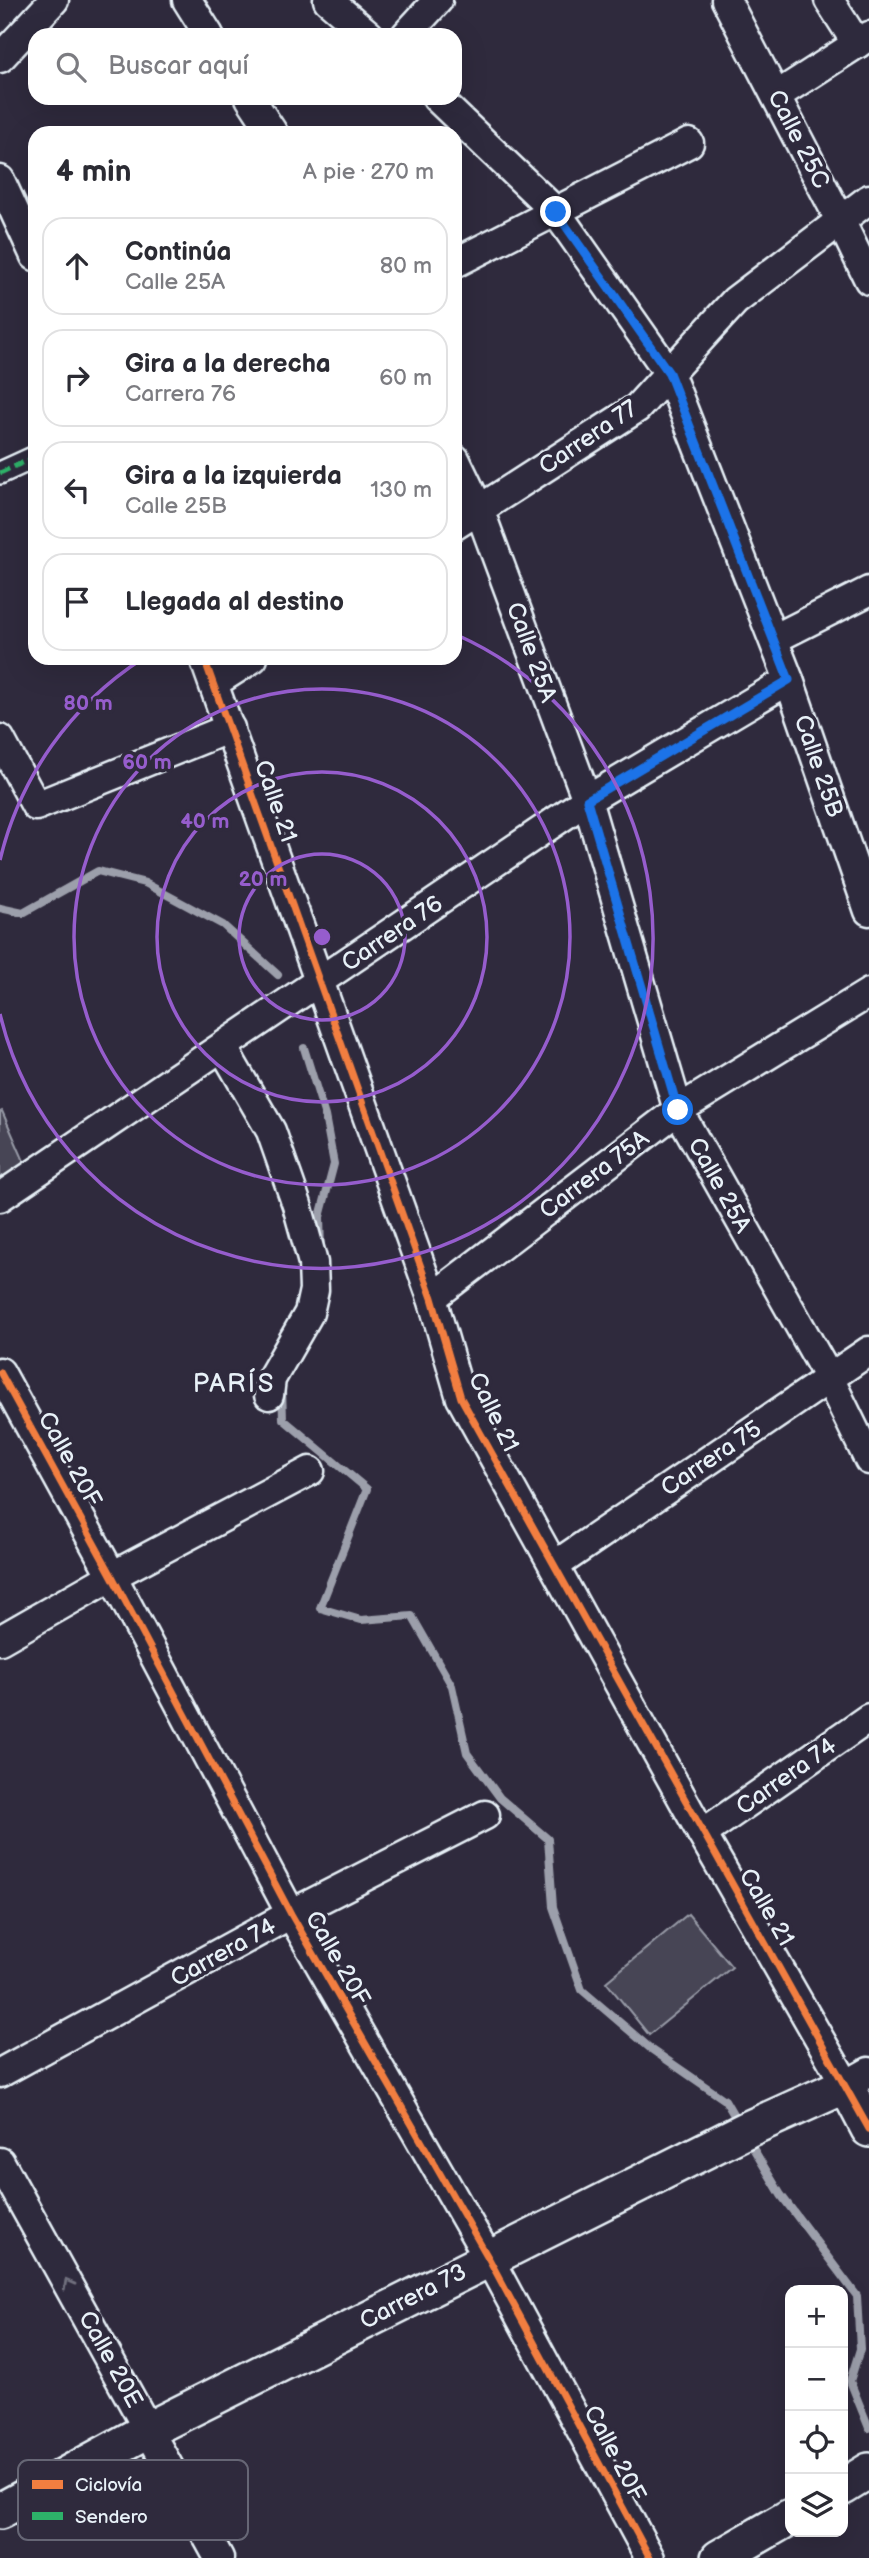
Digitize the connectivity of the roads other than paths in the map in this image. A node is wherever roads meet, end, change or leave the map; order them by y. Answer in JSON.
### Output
{"nodes":[{"id":1,"x":54,"y":0,"type":"edge"},
{"id":2,"x":187,"y":0,"type":"edge"},
{"id":3,"x":328,"y":0,"type":"edge"},
{"id":4,"x":438,"y":0,"type":"edge"},
{"id":5,"x":726,"y":0,"type":"edge"},
{"id":6,"x":829,"y":0,"type":"edge"},
{"id":7,"x":205,"y":28,"type":"edge"},
{"id":8,"x":361,"y":28,"type":"edge"},
{"id":9,"x":412,"y":28,"type":"edge"},
{"id":10,"x":863,"y":40,"type":"edge"},
{"id":11,"x":0,"y":58,"type":"edge"},
{"id":12,"x":776,"y":96,"type":"junction"},
{"id":13,"x":254,"y":105,"type":"edge"},
{"id":14,"x":444,"y":105,"type":"edge"},
{"id":15,"x":268,"y":126,"type":"edge"},
{"id":16,"x":689,"y":143,"type":"dead end"},
{"id":17,"x":0,"y":180,"type":"edge"},
{"id":18,"x":869,"y":198,"type":"edge"},
{"id":19,"x":556,"y":212,"type":"junction"},
{"id":20,"x":840,"y":220,"type":"junction"},
{"id":21,"x":28,"y":241,"type":"edge"},
{"id":22,"x":462,"y":259,"type":"edge"},
{"id":23,"x":869,"y":280,"type":"edge"},
{"id":24,"x":669,"y":373,"type":"junction"},
{"id":25,"x":28,"y":460,"type":"edge"},
{"id":26,"x":0,"y":473,"type":"edge"},
{"id":27,"x":462,"y":474,"type":"edge"},
{"id":28,"x":479,"y":509,"type":"junction"},
{"id":29,"x":462,"y":520,"type":"edge"},
{"id":30,"x":869,"y":591,"type":"edge"},
{"id":31,"x":774,"y":639,"type":"junction"},
{"id":32,"x":229,"y":665,"type":"edge"},
{"id":33,"x":209,"y":671,"type":"edge"},
{"id":34,"x":789,"y":680,"type":"junction"},
{"id":35,"x":230,"y":728,"type":"junction"},
{"id":36,"x":0,"y":739,"type":"edge"},
{"id":37,"x":587,"y":800,"type":"junction"},
{"id":38,"x":869,"y":911,"type":"edge"},
{"id":39,"x":320,"y":982,"type":"junction"},
{"id":40,"x":869,"y":993,"type":"edge"},
{"id":41,"x":223,"y":1048,"type":"junction"},
{"id":42,"x":678,"y":1110,"type":"junction"},
{"id":43,"x":0,"y":1197,"type":"edge"},
{"id":44,"x":432,"y":1298,"type":"junction"},
{"id":45,"x":869,"y":1351,"type":"edge"},
{"id":46,"x":0,"y":1372,"type":"edge"},
{"id":47,"x":829,"y":1378,"type":"junction"},
{"id":48,"x":269,"y":1395,"type":"dead end"},
{"id":49,"x":869,"y":1460,"type":"edge"},
{"id":50,"x":310,"y":1471,"type":"dead end"},
{"id":51,"x":554,"y":1566,"type":"junction"},
{"id":52,"x":112,"y":1576,"type":"junction"},
{"id":53,"x":0,"y":1640,"type":"edge"},
{"id":54,"x":869,"y":1717,"type":"edge"},
{"id":55,"x":485,"y":1815,"type":"dead end"},
{"id":56,"x":702,"y":1833,"type":"junction"},
{"id":57,"x":292,"y":1914,"type":"junction"},
{"id":58,"x":0,"y":2073,"type":"edge"},
{"id":59,"x":858,"y":2078,"type":"edge"},
{"id":60,"x":869,"y":2129,"type":"edge"},
{"id":61,"x":0,"y":2162,"type":"edge"},
{"id":62,"x":489,"y":2259,"type":"junction"},
{"id":63,"x":150,"y":2429,"type":"junction"},
{"id":64,"x":93,"y":2460,"type":"edge"},
{"id":65,"x":167,"y":2460,"type":"edge"},
{"id":66,"x":18,"y":2501,"type":"edge"},
{"id":67,"x":0,"y":2511,"type":"edge"},
{"id":68,"x":785,"y":2520,"type":"edge"},
{"id":69,"x":209,"y":2540,"type":"edge"},
{"id":70,"x":219,"y":2558,"type":"edge"},
{"id":71,"x":650,"y":2558,"type":"edge"},
{"id":72,"x":719,"y":2558,"type":"edge"}],
"edges":[{"from":1,"to":11,"type":"street"},
{"from":2,"to":7,"type":"street"},
{"from":3,"to":8,"type":"street"},
{"from":4,"to":9,"type":"street"},
{"from":5,"to":12,"type":"street","name":"Calle 25C"},
{"from":6,"to":10,"type":"street"},
{"from":10,"to":12,"type":"street"},
{"from":12,"to":20,"type":"street","name":"Calle 25C"},
{"from":13,"to":15,"type":"street"},
{"from":14,"to":19,"type":"street","name":"Calle 25B"},
{"from":16,"to":19,"type":"street"},
{"from":17,"to":21,"type":"street"},
{"from":18,"to":20,"type":"street","name":"Carrera 77"},
{"from":19,"to":22,"type":"street"},
{"from":19,"to":24,"type":"street","name":"Calle 25B"},
{"from":20,"to":23,"type":"street","name":"Calle 25C"},
{"from":20,"to":24,"type":"street","name":"Carrera 77"},
{"from":24,"to":28,"type":"street","name":"Carrera 77"},
{"from":24,"to":31,"type":"street","name":"Calle 25B"},
{"from":25,"to":26,"type":"street"},
{"from":27,"to":28,"type":"street","name":"Calle 25A"},
{"from":28,"to":29,"type":"street","name":"Carrera 77"},
{"from":28,"to":37,"type":"street","name":"Calle 25A"},
{"from":30,"to":31,"type":"street"},
{"from":31,"to":34,"type":"street","name":"Calle 25B"},
{"from":32,"to":33,"type":"street"},
{"from":33,"to":35,"type":"street","name":"Calle 21"},
{"from":34,"to":37,"type":"street","name":"Carrera 76"},
{"from":34,"to":38,"type":"street","name":"Calle 25B"},
{"from":35,"to":36,"type":"street"},
{"from":35,"to":39,"type":"street","name":"Calle 21"},
{"from":37,"to":39,"type":"street","name":"Carrera 76"},
{"from":37,"to":42,"type":"street","name":"Calle 25A"},
{"from":39,"to":41,"type":"street","name":"Carrera 76"},
{"from":39,"to":44,"type":"street","name":"Calle 21"},
{"from":40,"to":42,"type":"street","name":"Carrera 75A"},
{"from":41,"to":43,"type":"street","name":"Carrera 76"},
{"from":41,"to":48,"type":"street"},
{"from":42,"to":44,"type":"street","name":"Carrera 75A"},
{"from":42,"to":47,"type":"street","name":"Calle 25A"},
{"from":44,"to":51,"type":"street","name":"Calle 21"},
{"from":45,"to":47,"type":"street","name":"Carrera 75"},
{"from":46,"to":52,"type":"street","name":"Calle 20F"},
{"from":47,"to":49,"type":"street","name":"Calle 25A"},
{"from":47,"to":51,"type":"street","name":"Carrera 75"},
{"from":50,"to":52,"type":"street"},
{"from":51,"to":56,"type":"street","name":"Calle 21"},
{"from":52,"to":53,"type":"street"},
{"from":52,"to":57,"type":"street","name":"Calle 20F"},
{"from":54,"to":56,"type":"street","name":"Carrera 74"},
{"from":55,"to":57,"type":"street","name":"Carrera 74"},
{"from":56,"to":59,"type":"street","name":"Calle 21"},
{"from":57,"to":58,"type":"street","name":"Carrera 74"},
{"from":57,"to":62,"type":"street","name":"Calle 20F"},
{"from":59,"to":60,"type":"street","name":"Calle 21"},
{"from":59,"to":62,"type":"street","name":"Carrera 73"},
{"from":63,"to":61,"type":"street","name":"Calle 20E","one_way":true},
{"from":62,"to":63,"type":"street","name":"Carrera 73"},
{"from":62,"to":71,"type":"street","name":"Calle 20F"},
{"from":63,"to":64,"type":"street","name":"Carrera 73"},
{"from":63,"to":65,"type":"street","name":"Calle 20E"},
{"from":66,"to":67,"type":"street","name":"Carrera 73"},
{"from":68,"to":72,"type":"street"},
{"from":69,"to":70,"type":"street","name":"Calle 20E"}]}
